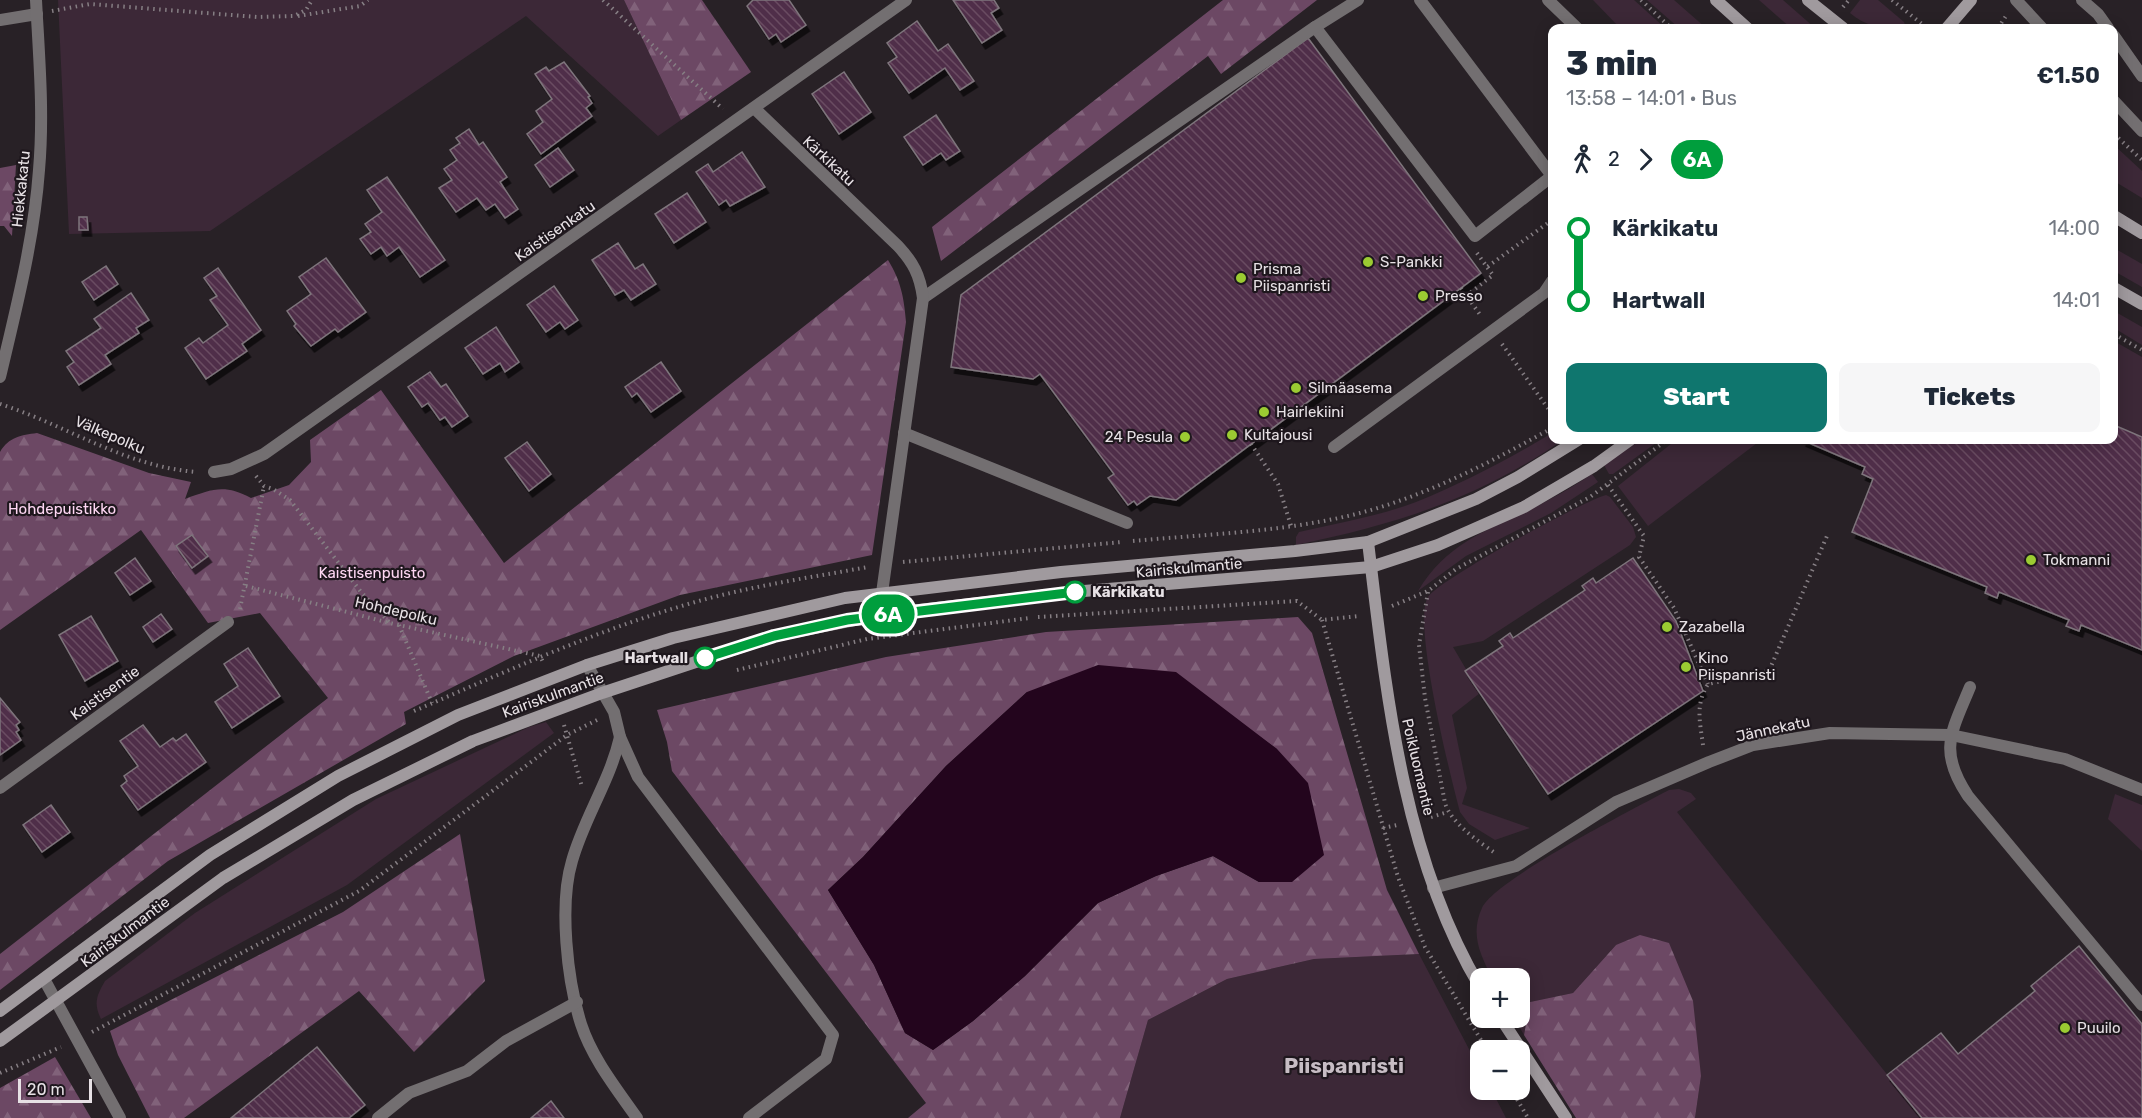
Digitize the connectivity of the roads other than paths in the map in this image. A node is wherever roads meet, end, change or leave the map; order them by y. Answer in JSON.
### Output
{"nodes":[{"id":1,"x":36,"y":0,"type":"edge"},
{"id":2,"x":906,"y":0,"type":"edge"},
{"id":3,"x":1358,"y":0,"type":"edge"},
{"id":4,"x":1420,"y":0,"type":"edge"},
{"id":5,"x":1548,"y":0,"type":"edge"},
{"id":6,"x":1716,"y":0,"type":"edge"},
{"id":7,"x":1808,"y":0,"type":"edge"},
{"id":8,"x":1971,"y":0,"type":"edge"},
{"id":9,"x":2016,"y":0,"type":"edge"},
{"id":10,"x":2082,"y":0,"type":"edge"},
{"id":11,"x":37,"y":14,"type":"junction"},
{"id":12,"x":0,"y":20,"type":"edge"},
{"id":13,"x":1573,"y":24,"type":"edge"},
{"id":14,"x":1743,"y":24,"type":"edge"},
{"id":15,"x":1838,"y":24,"type":"edge"},
{"id":16,"x":1950,"y":24,"type":"edge"},
{"id":17,"x":2038,"y":24,"type":"edge"},
{"id":18,"x":2105,"y":24,"type":"edge"},
{"id":19,"x":1315,"y":27,"type":"junction"},
{"id":20,"x":2118,"y":42,"type":"edge"},
{"id":21,"x":2142,"y":76,"type":"edge"},
{"id":22,"x":2118,"y":105,"type":"edge"},
{"id":23,"x":754,"y":108,"type":"junction"},
{"id":24,"x":2142,"y":131,"type":"edge"},
{"id":25,"x":1548,"y":171,"type":"edge"},
{"id":26,"x":1548,"y":179,"type":"edge"},
{"id":27,"x":2118,"y":218,"type":"edge"},
{"id":28,"x":2142,"y":233,"type":"edge"},
{"id":29,"x":1548,"y":287,"type":"edge"},
{"id":30,"x":2118,"y":290,"type":"edge"},
{"id":31,"x":923,"y":298,"type":"junction"},
{"id":32,"x":2142,"y":304,"type":"edge"},
{"id":33,"x":0,"y":377,"type":"edge"},
{"id":34,"x":904,"y":433,"type":"junction"},
{"id":35,"x":1572,"y":444,"type":"edge"},
{"id":36,"x":1624,"y":444,"type":"edge"},
{"id":37,"x":1334,"y":447,"type":"dead end"},
{"id":38,"x":214,"y":472,"type":"road end"},
{"id":39,"x":1127,"y":523,"type":"dead end"},
{"id":40,"x":1368,"y":542,"type":"junction"},
{"id":41,"x":1371,"y":567,"type":"junction"},
{"id":42,"x":882,"y":593,"type":"junction"},
{"id":43,"x":885,"y":614,"type":"junction"},
{"id":44,"x":228,"y":622,"type":"dead end"},
{"id":45,"x":587,"y":665,"type":"junction"},
{"id":46,"x":1970,"y":687,"type":"dead end"},
{"id":47,"x":602,"y":693,"type":"junction"},
{"id":48,"x":1951,"y":735,"type":"junction"},
{"id":49,"x":620,"y":737,"type":"junction"},
{"id":50,"x":0,"y":788,"type":"edge"},
{"id":51,"x":2142,"y":790,"type":"edge"},
{"id":52,"x":1433,"y":888,"type":"junction"},
{"id":53,"x":1471,"y":968,"type":"edge"},
{"id":54,"x":44,"y":979,"type":"junction"},
{"id":55,"x":57,"y":1001,"type":"junction"},
{"id":56,"x":577,"y":1002,"type":"junction"},
{"id":57,"x":2142,"y":1005,"type":"edge"},
{"id":58,"x":0,"y":1011,"type":"edge"},
{"id":59,"x":1507,"y":1028,"type":"edge"},
{"id":60,"x":0,"y":1041,"type":"edge"},
{"id":61,"x":120,"y":1118,"type":"edge"},
{"id":62,"x":378,"y":1118,"type":"edge"},
{"id":63,"x":637,"y":1118,"type":"edge"},
{"id":64,"x":749,"y":1118,"type":"edge"},
{"id":65,"x":1566,"y":1118,"type":"edge"}],
"edges":[{"from":1,"to":11,"type":"street","name":"Hiekkakatu"},
{"from":2,"to":23,"type":"street","name":"Kaistisenkatu"},
{"from":3,"to":19,"type":"street"},
{"from":4,"to":25,"type":"street"},
{"from":5,"to":13,"type":"street"},
{"from":6,"to":14,"type":"street"},
{"from":7,"to":15,"type":"street"},
{"from":8,"to":16,"type":"street"},
{"from":9,"to":17,"type":"street"},
{"from":10,"to":18,"type":"street"},
{"from":11,"to":12,"type":"street"},
{"from":11,"to":33,"type":"street","name":"Hiekkakatu"},
{"from":19,"to":26,"type":"street"},
{"from":19,"to":31,"type":"street"},
{"from":20,"to":21,"type":"street"},
{"from":22,"to":24,"type":"street"},
{"from":23,"to":31,"type":"street","name":"Kärkikatu"},
{"from":23,"to":38,"type":"street","name":"Kaistisenkatu"},
{"from":27,"to":28,"type":"street"},
{"from":29,"to":37,"type":"street"},
{"from":30,"to":32,"type":"street"},
{"from":31,"to":34,"type":"street","name":"Kärkikatu"},
{"from":34,"to":39,"type":"street"},
{"from":34,"to":42,"type":"street","name":"Kärkikatu"},
{"from":35,"to":40,"type":"street","name":"Kairiskulmantie"},
{"from":36,"to":41,"type":"street","name":"Kairiskulmantie"},
{"from":40,"to":41,"type":"street","name":"Poikluomantie"},
{"from":40,"to":42,"type":"street","name":"Kairiskulmantie"},
{"from":41,"to":43,"type":"street","name":"Kairiskulmantie"},
{"from":41,"to":52,"type":"street","name":"Poikluomantie"},
{"from":42,"to":43,"type":"street","name":"Kärkikatu"},
{"from":42,"to":45,"type":"street","name":"Kairiskulmantie"},
{"from":43,"to":47,"type":"street","name":"Kairiskulmantie"},
{"from":44,"to":50,"type":"street","name":"Kaistisentie"},
{"from":45,"to":47,"type":"street"},
{"from":45,"to":54,"type":"street","name":"Kairiskulmantie"},
{"from":46,"to":48,"type":"street"},
{"from":47,"to":49,"type":"street"},
{"from":47,"to":55,"type":"street","name":"Kairiskulmantie"},
{"from":48,"to":51,"type":"street","name":"Jännekatu"},
{"from":48,"to":52,"type":"street","name":"Jännekatu"},
{"from":48,"to":57,"type":"street"},
{"from":49,"to":56,"type":"street"},
{"from":49,"to":64,"type":"street"},
{"from":52,"to":53,"type":"street","name":"Poikluomantie"},
{"from":54,"to":55,"type":"street"},
{"from":54,"to":58,"type":"street","name":"Kairiskulmantie"},
{"from":55,"to":60,"type":"street","name":"Kairiskulmantie"},
{"from":55,"to":61,"type":"street"},
{"from":56,"to":62,"type":"street"},
{"from":56,"to":63,"type":"street"},
{"from":59,"to":65,"type":"street"}]}
